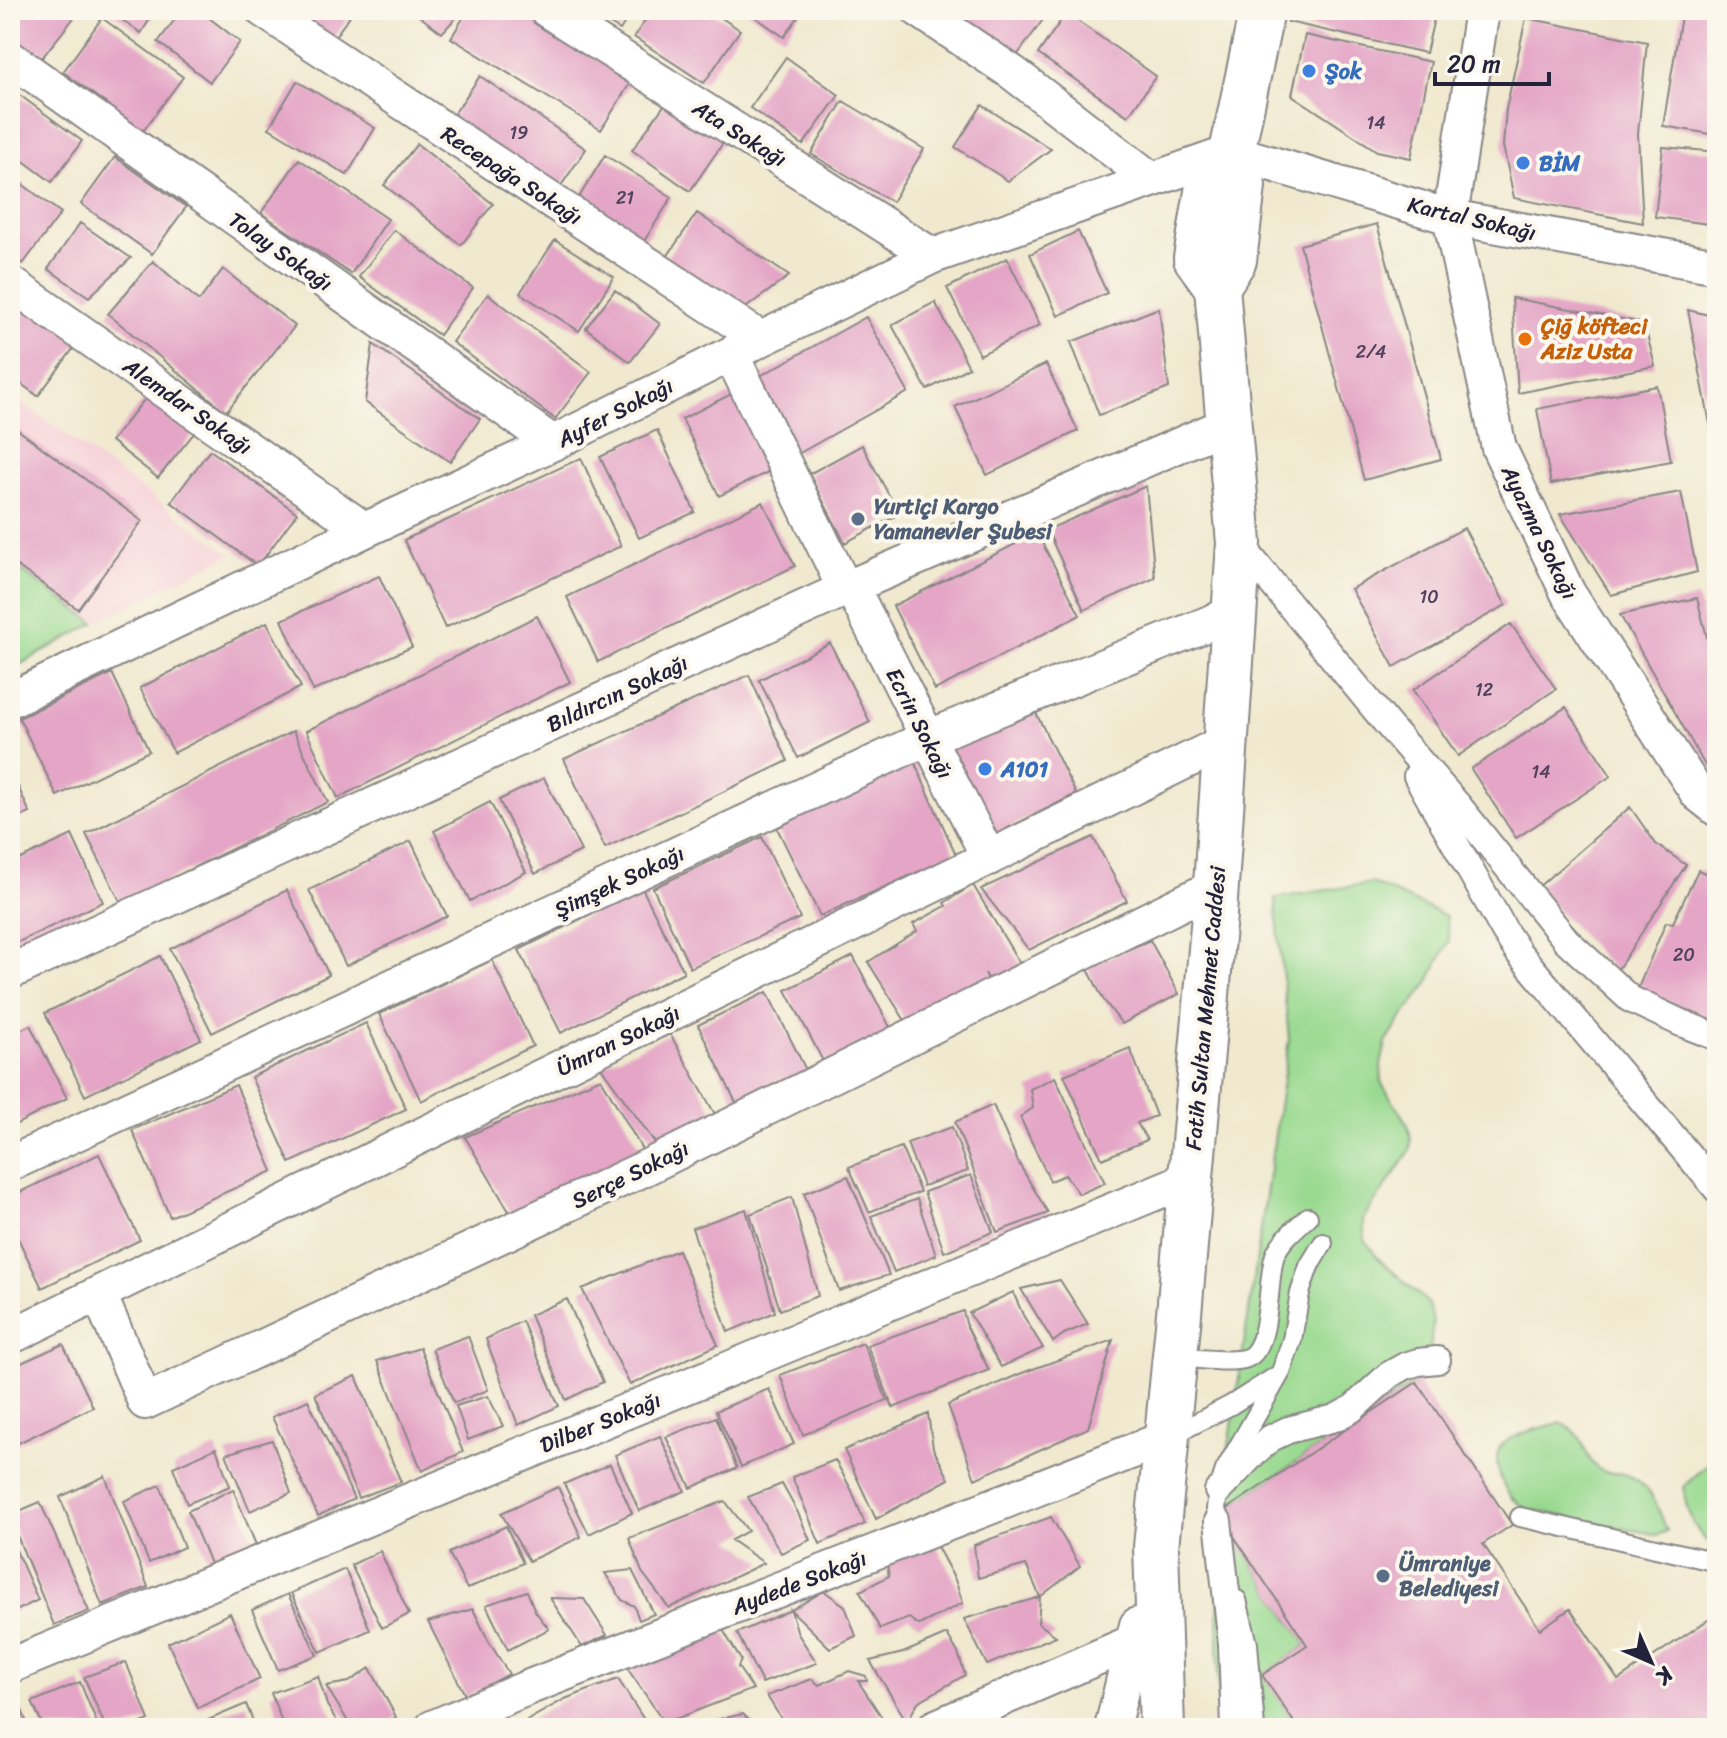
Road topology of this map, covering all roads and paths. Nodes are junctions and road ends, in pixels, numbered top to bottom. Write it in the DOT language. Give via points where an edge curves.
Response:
graph roads {
  1 [pos="263,10"];
  2 [pos="547,10"];
  3 [pos="919,10"];
  4 [pos="1262,10"];
  5 [pos="1482,10"];
  6 [pos="10,58"];
  7 [pos="1232,152"];
  8 [pos="1152,180"];
  9 [pos="1450,217"];
  10 [pos="933,256"];
  11 [pos="1717,266"];
  12 [pos="10,283"];
  13 [pos="746,347"];
  14 [pos="1228,424"];
  15 [pos="553,443"];
  16 [pos="365,530"];
  17 [pos="1239,543"];
  18 [pos="848,588"];
  19 [pos="1234,613"];
  20 [pos="10,700"];
  21 [pos="1388,725"];
  22 [pos="927,738"];
  23 [pos="1225,742"];
  24 [pos="1717,809"];
  25 [pos="989,858"];
  26 [pos="1216,886"];
  27 [pos="10,972"];
  28 [pos="1717,1037"];
  29 [pos="10,1164"];
  30 [pos="1191,1178"];
  31 [pos="1717,1189"];
  32 [pos="1308,1217"];
  33 [pos="1323,1243"];
  34 [pos="99,1294"];
  35 [pos="10,1337"];
  36 [pos="1175,1357"];
  37 [pos="1437,1360"];
  38 [pos="1281,1372"];
  39 [pos="1166,1438"];
  40 [pos="1218,1491"];
  41 [pos="1520,1517"];
  42 [pos="1218,1521"];
  43 [pos="1156,1547"];
  44 [pos="1717,1562"];
  45 [pos="1133,1642"];
  46 [pos="10,1666"];
  47 [pos="432,1728"];
  48 [pos="934,1728"];
  49 [pos="1112,1728"];
  50 [pos="1162,1728"];
  51 [pos="1235,1728"];
  52 [pos="1255,1728"];
  1 -- 13 [label="street, Recepağa Sokağı"];
  2 -- 10 [label="street, Ata Sokağı"];
  3 -- 8 [label="street" via="1013,73"];
  4 -- 7 [label="main road, Fatih Sultan Mehmet Caddesi"];
  5 -- 9 [label="street"];
  6 -- 15 [label="street, Tolay Sokağı"];
  7 -- 8 [label="street, Ayfer Sokağı"];
  7 -- 9 [label="street, Kartal Sokağı"];
  7 -- 14 [label="main road, Fatih Sultan Mehmet Caddesi" via="1243,186 1234,260 1217,287"];
  8 -- 10 [label="street, Ayfer Sokağı"];
  9 -- 11 [label="street, Kartal Sokağı"];
  9 -- 24 [label="street, Ayazma Sokağı" via="1499,448 1568,593 1698,794"];
  10 -- 13 [label="street, Ayfer Sokağı"];
  12 -- 16 [label="street, Alemdar Sokağı"];
  13 -- 15 [label="street, Ayfer Sokağı"];
  13 -- 18 [label="street, Ecrin Sokağı"];
  14 -- 17 [label="main road, Fatih Sultan Mehmet Caddesi"];
  14 -- 18 [label="street, Bıldırcın Sokağı"];
  15 -- 16 [label="street, Ayfer Sokağı"];
  16 -- 20 [label="street, Ayfer Sokağı"];
  17 -- 19 [label="main road, Fatih Sultan Mehmet Caddesi"];
  17 -- 21 [label="street"];
  18 -- 22 [label="street, Ecrin Sokağı"];
  18 -- 27 [label="street, Bıldırcın Sokağı"];
  19 -- 22 [label="street, Şimşek Sokağı"];
  19 -- 23 [label="main road, Fatih Sultan Mehmet Caddesi"];
  21 -- 28 [label="street" via="1566,940 1630,999"];
  21 -- 31 [label="street" via="1519,953"];
  22 -- 25 [label="street, Ecrin Sokağı"];
  22 -- 29 [label="street, Şimşek Sokağı"];
  23 -- 25 [label="street, Ümran Sokağı"];
  23 -- 26 [label="main road, Fatih Sultan Mehmet Caddesi"];
  25 -- 34 [label="street, Ümran Sokağı"];
  26 -- 30 [label="main road, Fatih Sultan Mehmet Caddesi"];
  26 -- 34 [label="street, Serçe Sokağı" via="641,1170 145,1402"];
  30 -- 36 [label="main road, Fatih Sultan Mehmet Caddesi"];
  30 -- 46 [label="street, Dilber Sokağı"];
  32 -- 36 [label="lane" via="1276,1252 1264,1329 1253,1355 1230,1360"];
  33 -- 38 [label="lane" via="1300,1293"];
  34 -- 35 [label="street, Ümran Sokağı"];
  36 -- 39 [label="main road, Fatih Sultan Mehmet Caddesi"];
  37 -- 40 [label="street" via="1389,1375 1335,1418 1271,1438"];
  38 -- 39 [label="lane"];
  38 -- 40 [label="lane"];
  39 -- 43 [label="main road, Fatih Sultan Mehmet Caddesi"];
  39 -- 47 [label="street, Aydede Sokağı"];
  40 -- 42 [label="lane"];
  41 -- 44 [label="lane"];
  42 -- 51 [label="street"];
  42 -- 52 [label="lane" via="1248,1644"];
  43 -- 45 [label="street"];
  43 -- 50 [label="main road, Fatih Sultan Mehmet Caddesi"];
  45 -- 48 [label="street"];
  45 -- 49 [label="street"];
}
